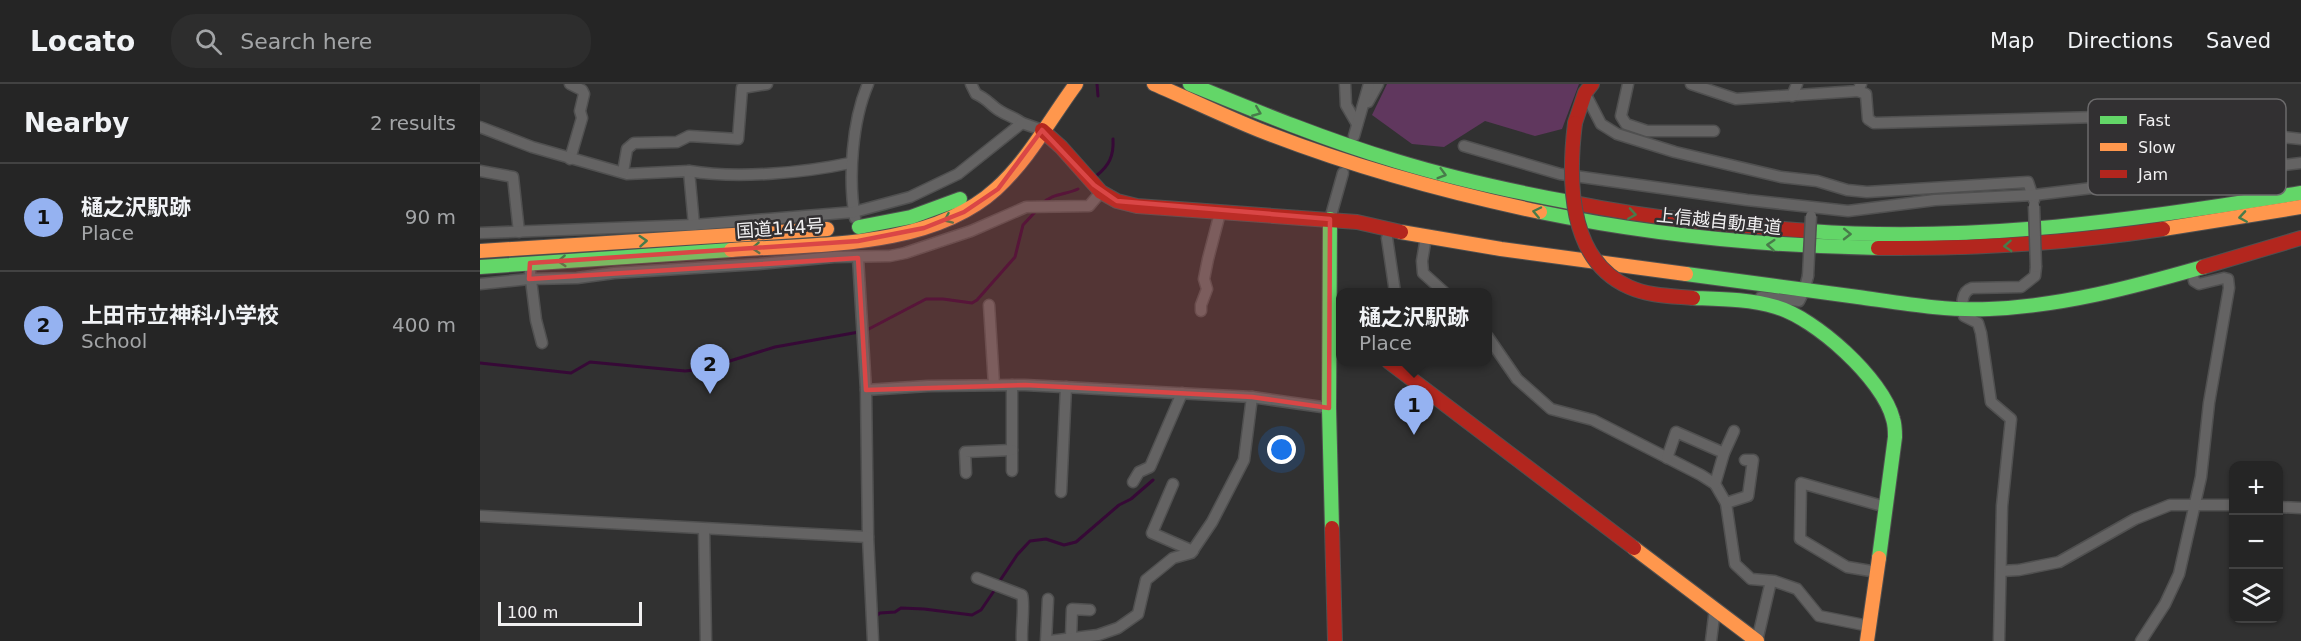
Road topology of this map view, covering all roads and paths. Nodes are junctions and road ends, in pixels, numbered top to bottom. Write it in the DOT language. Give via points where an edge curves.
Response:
graph roads {
  1 [pos="570,84"];
  2 [pos="767,84"];
  3 [pos="868,84"];
  4 [pos="971,84"];
  5 [pos="1076,84"];
  6 [pos="1154,84"];
  7 [pos="1346,84"];
  8 [pos="1368,84"];
  9 [pos="1377,84"];
  10 [pos="1628,84"];
  11 [pos="1691,84"];
  12 [pos="1797,84"];
  13 [pos="1197,87"];
  14 [pos="1859,88"];
  15 [pos="1588,89"];
  16 [pos="1792,96"];
  17 [pos="2088,117"];
  18 [pos="1022,123"];
  19 [pos="1357,124"];
  20 [pos="480,127"];
  21 [pos="1042,130"];
  22 [pos="1714,131"];
  23 [pos="1354,136"];
  24 [pos="2286,137"];
  25 [pos="2301,139"];
  26 [pos="1464,146"];
  27 [pos="570,159"];
  28 [pos="850,163"];
  29 [pos="2301,163"];
  30 [pos="2286,165"];
  31 [pos="480,171"];
  32 [pos="689,171"];
  33 [pos="623,172"];
  34 [pos="1343,173"];
  35 [pos="1101,192"];
  36 [pos="2301,192"];
  37 [pos="2088,193"];
  38 [pos="2286,194"];
  39 [pos="2283,195"];
  40 [pos="2034,200"];
  41 [pos="2301,207"];
  42 [pos="1812,211"];
  43 [pos="854,212"];
  44 [pos="1220,213"];
  45 [pos="1330,219"];
  46 [pos="694,225"];
  47 [pos="847,228"];
  48 [pos="519,232"];
  49 [pos="480,233"];
  50 [pos="1426,237"];
  51 [pos="1387,238"];
  52 [pos="2301,238"];
  53 [pos="480,251"];
  54 [pos="858,258"];
  55 [pos="530,263"];
  56 [pos="480,267"];
  57 [pos="2192,269"];
  58 [pos="529,279"];
  59 [pos="480,284"];
  60 [pos="1394,288"];
  61 [pos="1440,288"];
  62 [pos="1804,291"];
  63 [pos="1737,300"];
  64 [pos="989,305"];
  65 [pos="1963,310"];
  66 [pos="1201,312"];
  67 [pos="1335,330"];
  68 [pos="542,343"];
  69 [pos="1492,343"];
  70 [pos="1406,368"];
  71 [pos="993,385"];
  72 [pos="1012,385"];
  73 [pos="1066,387"];
  74 [pos="866,390"];
  75 [pos="1182,393"];
  76 [pos="1252,397"];
  77 [pos="1329,408"];
  78 [pos="1734,431"];
  79 [pos="1012,450"];
  80 [pos="1724,453"];
  81 [pos="1667,458"];
  82 [pos="1745,460"];
  83 [pos="1012,471"];
  84 [pos="966,472"];
  85 [pos="1133,482"];
  86 [pos="1173,484"];
  87 [pos="1715,484"];
  88 [pos="1061,492"];
  89 [pos="1726,503"];
  90 [pos="2195,505"];
  91 [pos="2229,505"];
  92 [pos="1886,507"];
  93 [pos="2283,507"];
  94 [pos="2301,508"];
  95 [pos="480,516"];
  96 [pos="704,529"];
  97 [pos="868,537"];
  98 [pos="1193,551"];
  99 [pos="2001,571"];
  100 [pos="1877,572"];
  101 [pos="977,578"];
  102 [pos="1771,581"];
  103 [pos="1048,599"];
  104 [pos="1715,608"];
  105 [pos="1090,610"];
  106 [pos="1869,626"];
  107 [pos="1071,638"];
  108 [pos="706,641"];
  109 [pos="873,641"];
  110 [pos="1022,641"];
  111 [pos="1048,641"];
  112 [pos="1335,641"];
  113 [pos="1712,641"];
  114 [pos="1757,641"];
  115 [pos="1867,641"];
  116 [pos="1999,641"];
  117 [pos="2141,641"];
  1 -- 27 [label="street" via="584,94 582,118"];
  2 -- 33 [label="street" via="742,88 738,139 689,136 677,142 634,143 627,148"];
  3 -- 28 [label="street" via="861,99"];
  4 -- 18 [label="street" via="976,94"];
  5 -- 21 [label="main road, 国道144号"];
  41 -- 6 [label="main road, 上信越自動車道, one-way" via="2052,243 1930,249 1807,248 1691,238 1570,219 1456,193 1323,153"];
  7 -- 19 [label="street" via="1346,105"];
  8 -- 19 [label="street"];
  9 -- 19 [label="street"];
  10 -- 22 [label="street" via="1622,116 1626,124 1647,131"];
  11 -- 16 [label="street" via="1736,99"];
  12 -- 16 [label="street"];
  13 -- 39 [label="main road, 上信越自動車道, one-way" via="1324,138 1447,176 1567,204 1750,229 1931,235 2021,231 2169,214"];
  14 -- 16 [label="street"];
  14 -- 17 [label="street" via="1866,94 1868,119 1875,123"];
  15 -- 40 [label="street" via="1601,124 1617,134 1675,152 1866,192 2028,182"];
  15 -- 63 [label="main road, bridge" via="1575,123 1572,163 1579,226 1599,267 1612,279 1655,294"];
  18 -- 21 [label="street"];
  18 -- 43 [label="street" via="958,174 910,197"];
  19 -- 23 [label="street"];
  20 -- 27 [label="street"];
  21 -- 35 [label="main road"];
  21 -- 47 [label="main road, 国道144号" via="1008,167 975,191 919,215"];
  21 -- 55 [label="main road, 国道144号, one-way" via="1010,175 982,201 944,221 904,234 858,241"];
  24 -- 25 [label="street"];
  26 -- 42 [label="street" via="1560,174"];
  27 -- 33 [label="street"];
  28 -- 32 [label="street" via="810,171 712,175"];
  28 -- 43 [label="street"];
  29 -- 30 [label="street"];
  31 -- 48 [label="street" via="513,177"];
  32 -- 33 [label="street"];
  32 -- 46 [label="street"];
  34 -- 45 [label="street"];
  35 -- 44 [label="main road" via="1137,206"];
  35 -- 54 [label="street" via="1089,206 1026,207 905,253"];
  38 -- 36 [label="main road, 上信越自動車道, one-way"];
  37 -- 40 [label="street"];
  40 -- 42 [label="street" via="1935,200 1848,211"];
  40 -- 65 [label="street, bridge" via="2035,276 2021,287 1968,290 1963,295"];
  42 -- 62 [label="street, bridge"];
  43 -- 46 [label="street"];
  43 -- 47 [label="street"];
  44 -- 45 [label="main road"];
  44 -- 66 [label="street" via="1204,279 1207,290"];
  45 -- 50 [label="main road"];
  45 -- 67 [label="main road"];
  46 -- 48 [label="street"];
  53 -- 47 [label="main road, 国道144号, one-way"];
  48 -- 49 [label="street"];
  50 -- 61 [label="street" via="1423,273"];
  50 -- 62 [label="main road"];
  51 -- 60 [label="street"];
  52 -- 57 [label="main road"];
  54 -- 58 [label="street" via="834,256"];
  54 -- 74 [label="street"];
  55 -- 56 [label="main road, 国道144号"];
  55 -- 58 [label="street"];
  57 -- 65 [label="main road" via="2099,296 2051,304"];
  57 -- 90 [label="street" via="2194,281 2199,284 2224,278 2228,279 2229,288"];
  58 -- 59 [label="street"];
  58 -- 68 [label="street"];
  62 -- 63 [label="street" via="1798,302 1753,296"];
  62 -- 65 [label="main road"];
  63 -- 92 [label="main road" via="1789,311 1806,320 1833,339 1879,391 1893,416 1895,430"];
  64 -- 71 [label="street"];
  65 -- 99 [label="street" via="1964,316 1978,323 1991,402 2011,419 2002,506"];
  67 -- 77 [label="main road"];
  69 -- 81 [label="street" via="1516,379 1551,409 1593,420"];
  70 -- 104 [label="main road"];
  71 -- 72 [label="street"];
  71 -- 74 [label="street"];
  72 -- 73 [label="street"];
  72 -- 79 [label="street"];
  73 -- 75 [label="street"];
  73 -- 88 [label="street"];
  74 -- 97 [label="street"];
  75 -- 76 [label="street"];
  75 -- 85 [label="street" via="1150,467 1139,472"];
  76 -- 77 [label="street"];
  76 -- 98 [label="street" via="1244,460"];
  77 -- 112 [label="main road"];
  78 -- 80 [label="street"];
  79 -- 83 [label="street"];
  79 -- 84 [label="street" via="965,452"];
  80 -- 81 [label="street" via="1676,432"];
  80 -- 87 [label="street"];
  81 -- 87 [label="street"];
  82 -- 89 [label="street" via="1753,460 1748,496"];
  86 -- 98 [label="street" via="1152,533"];
  87 -- 89 [label="street"];
  89 -- 102 [label="street" via="1735,564 1751,579"];
  90 -- 91 [label="street"];
  90 -- 99 [label="street" via="2170,505 2136,519 2059,562"];
  90 -- 117 [label="street" via="2179,574"];
  92 -- 100 [label="main road"];
  92 -- 100 [label="street" via="1801,483 1800,539 1847,567"];
  93 -- 94 [label="street"];
  95 -- 96 [label="street"];
  96 -- 97 [label="street"];
  96 -- 108 [label="street"];
  97 -- 109 [label="street"];
  98 -- 107 [label="street" via="1173,558 1146,580 1138,614 1098,636"];
  99 -- 116 [label="street"];
  100 -- 106 [label="main road"];
  101 -- 110 [label="street" via="1022,595"];
  102 -- 106 [label="street" via="1797,590 1819,616"];
  102 -- 114 [label="street"];
  103 -- 111 [label="street"];
  104 -- 113 [label="street"];
  104 -- 114 [label="main road"];
  105 -- 107 [label="street" via="1072,609"];
  106 -- 115 [label="main road"];
  107 -- 111 [label="street"];
}
